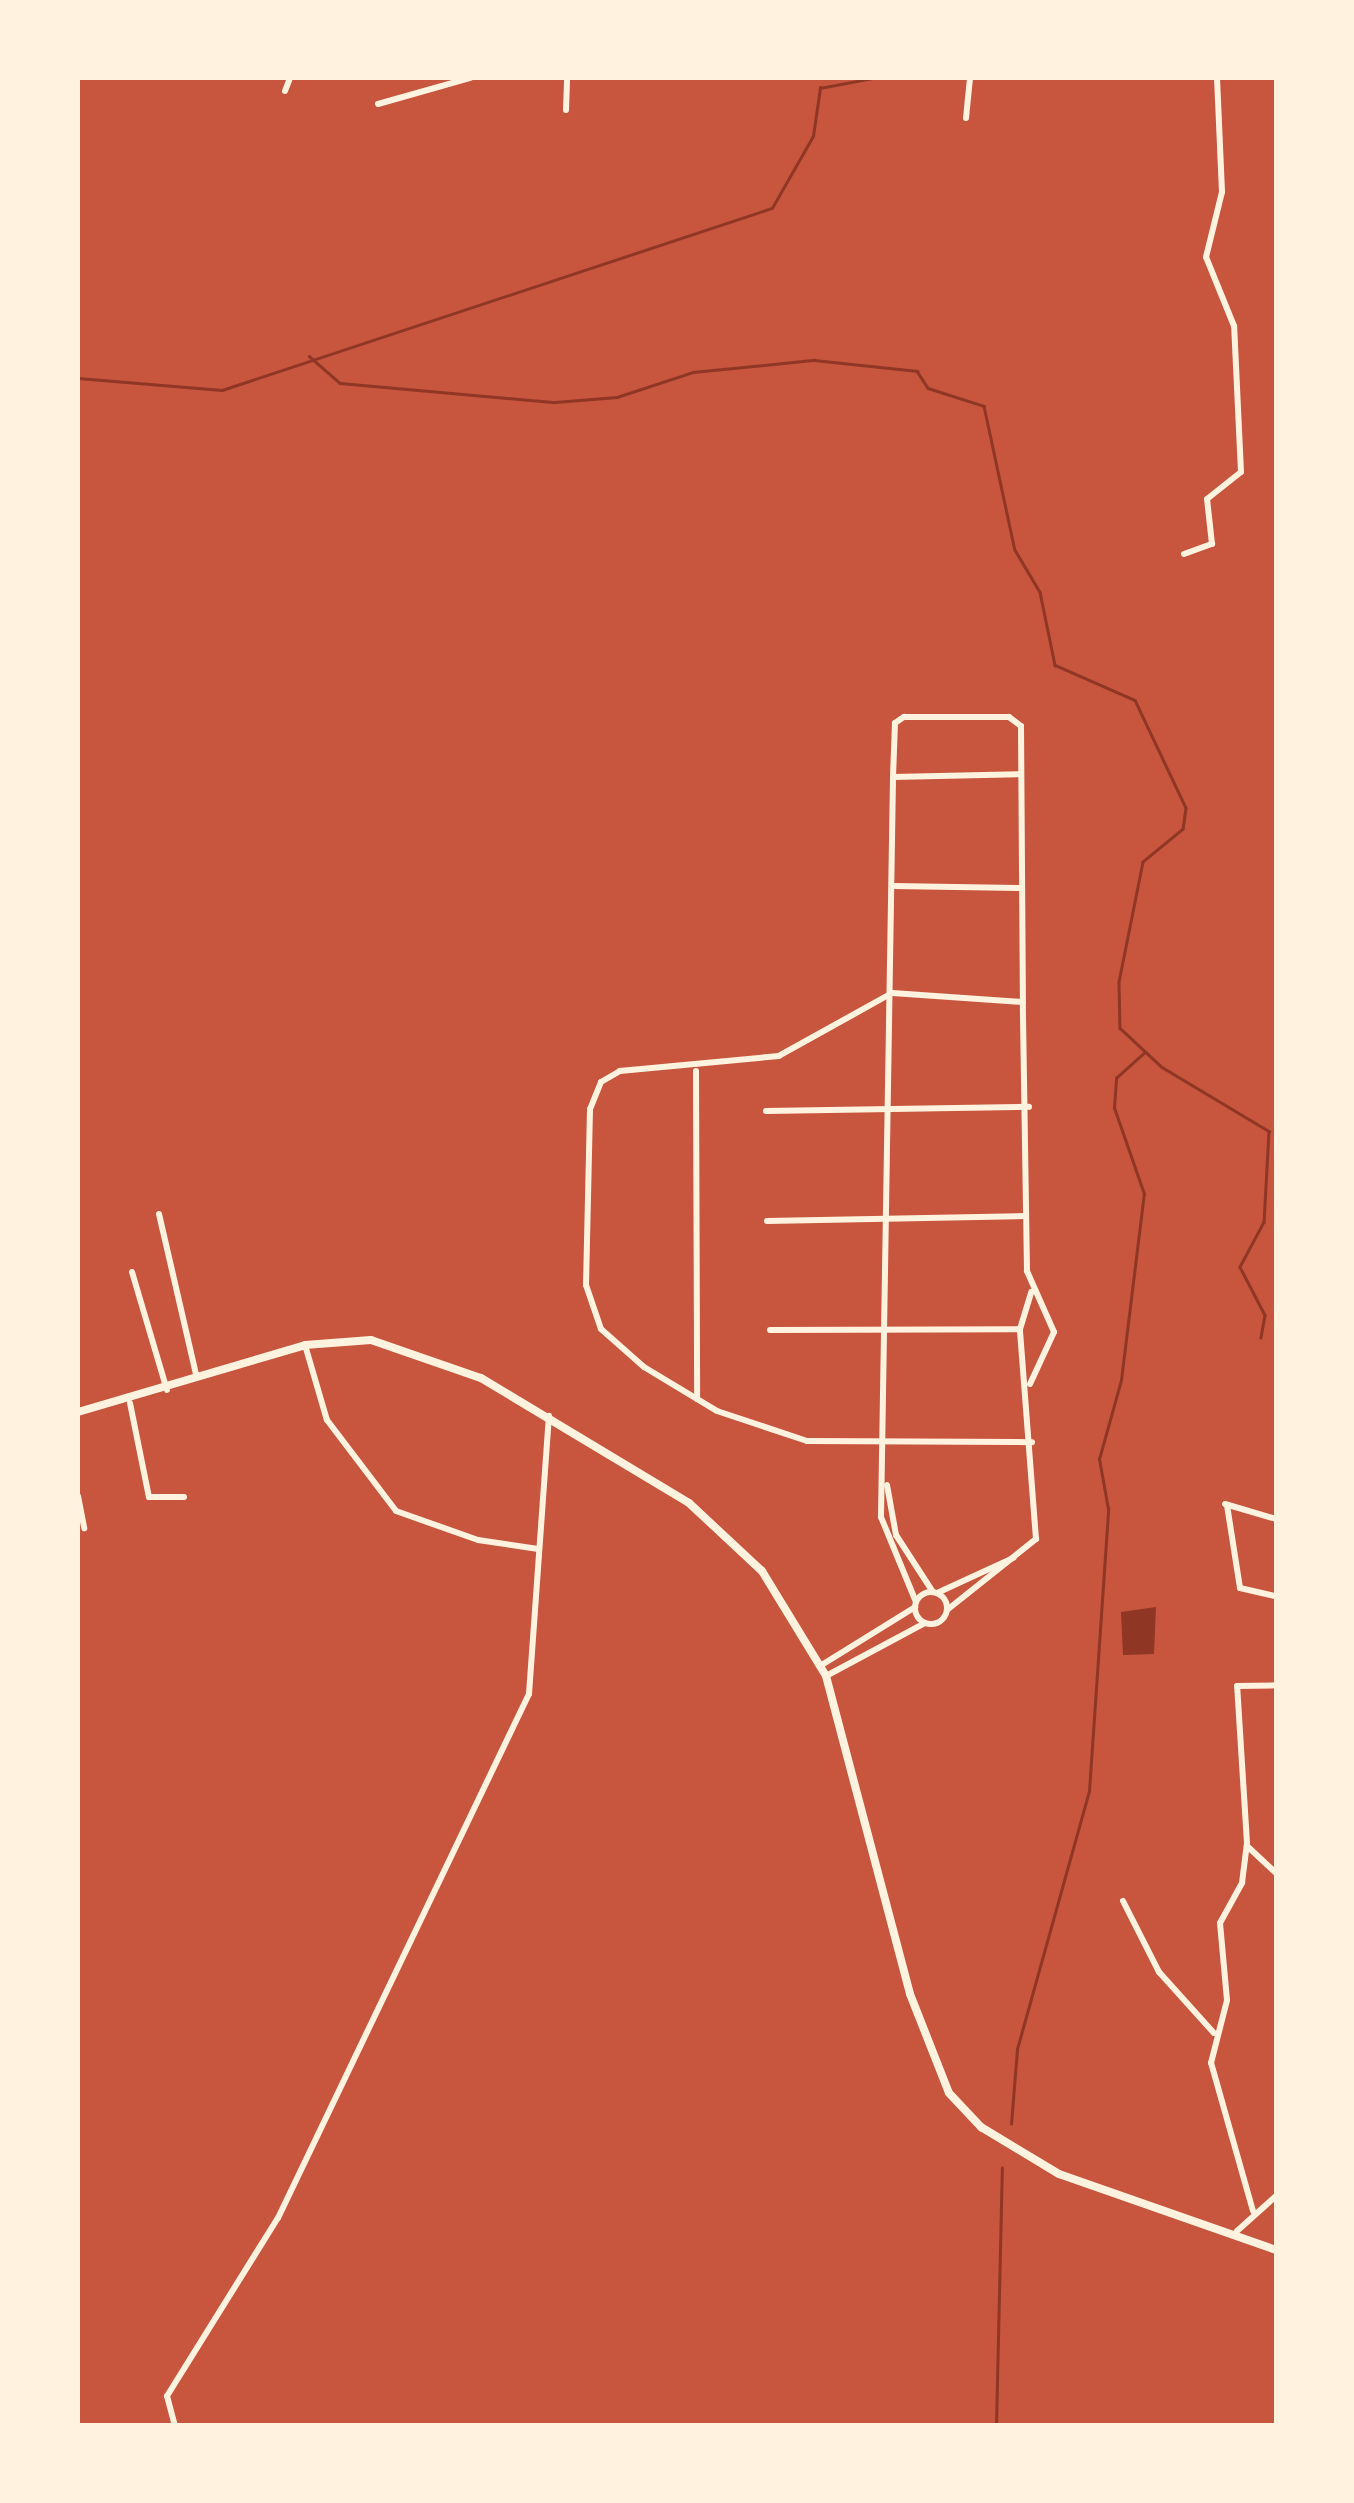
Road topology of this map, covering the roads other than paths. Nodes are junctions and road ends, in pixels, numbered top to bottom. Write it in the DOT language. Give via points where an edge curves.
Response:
graph roads {
  1 [pos="290,78"];
  2 [pos="470,78"];
  3 [pos="567,78"];
  4 [pos="970,78"];
  5 [pos="1218,78"];
  6 [pos="285,91"];
  7 [pos="378,104"];
  8 [pos="566,110"];
  9 [pos="966,118"];
  10 [pos="1184,554"];
  11 [pos="1022,774"];
  12 [pos="893,777"];
  13 [pos="893,886"];
  14 [pos="1020,888"];
  15 [pos="892,993"];
  16 [pos="1023,1002"];
  17 [pos="696,1071"];
  18 [pos="1029,1106"];
  19 [pos="766,1111"];
  20 [pos="890,1111"];
  21 [pos="160,1214"];
  22 [pos="1026,1216"];
  23 [pos="888,1218"];
  24 [pos="766,1220"];
  25 [pos="132,1272"];
  26 [pos="1031,1292"];
  27 [pos="1020,1329"];
  28 [pos="770,1330"];
  29 [pos="888,1332"];
  30 [pos="305,1345"];
  31 [pos="197,1379"];
  32 [pos="1030,1384"];
  33 [pos="167,1390"];
  34 [pos="697,1399"];
  35 [pos="130,1404"];
  36 [pos="78,1412"];
  37 [pos="548,1414"];
  38 [pos="887,1440"];
  39 [pos="1032,1442"];
  40 [pos="886,1485"];
  41 [pos="78,1496"];
  42 [pos="184,1497"];
  43 [pos="1276,1518"];
  44 [pos="84,1528"];
  45 [pos="538,1549"];
  46 [pos="904,1551"];
  47 [pos="894,1557"];
  48 [pos="1015,1558"];
  49 [pos="936,1593"];
  50 [pos="1276,1596"];
  51 [pos="915,1604"];
  52 [pos="947,1610"];
  53 [pos="925,1623"];
  54 [pos="820,1666"];
  55 [pos="826,1676"];
  56 [pos="1276,1685"];
  57 [pos="1247,1846"];
  58 [pos="1276,1873"];
  59 [pos="1123,1901"];
  60 [pos="1214,2034"];
  61 [pos="1276,2196"];
  62 [pos="1253,2211"];
  63 [pos="1236,2231"];
  64 [pos="1276,2250"];
  65 [pos="175,2426"];
  1 -- 6 [label="street"];
  2 -- 7 [label="street"];
  3 -- 8 [label="street"];
  4 -- 9 [label="street"];
  5 -- 10 [label="street" via="1222,192 1206,257 1234,326 1241,472 1207,499 1212,544"];
  11 -- 12 [label="street"];
  11 -- 12 [label="street" via="1017,720 908,716 895,723"];
  11 -- 14 [label="street"];
  12 -- 13 [label="street"];
  13 -- 14 [label="street"];
  13 -- 15 [label="street"];
  14 -- 16 [label="street"];
  15 -- 16 [label="street"];
  15 -- 17 [label="street" via="779,1056"];
  15 -- 20 [label="street"];
  16 -- 18 [label="street"];
  17 -- 34 [label="street"];
  17 -- 34 [label="street" via="620,1072 601,1082 590,1108 584,1222 586,1285 600,1328"];
  18 -- 20 [label="street"];
  18 -- 22 [label="street"];
  19 -- 20 [label="street"];
  20 -- 23 [label="street"];
  21 -- 31 [label="street"];
  22 -- 23 [label="street"];
  22 -- 26 [label="street"];
  23 -- 24 [label="street"];
  23 -- 29 [label="street"];
  25 -- 33 [label="street"];
  26 -- 27 [label="street"];
  26 -- 32 [label="street" via="1054,1332"];
  27 -- 29 [label="street"];
  27 -- 32 [label="street"];
  28 -- 29 [label="street"];
  29 -- 38 [label="street"];
  30 -- 31 [label="street"];
  30 -- 37 [label="street" via="401,1346"];
  30 -- 45 [label="street" via="327,1420 396,1511 492,1544"];
  31 -- 33 [label="street"];
  32 -- 39 [label="street"];
  33 -- 35 [label="street"];
  34 -- 38 [label="street" via="807,1441"];
  35 -- 36 [label="street"];
  35 -- 42 [label="street" via="149,1497"];
  37 -- 45 [label="street"];
  37 -- 54 [label="street" via="717,1524 778,1594"];
  38 -- 39 [label="street"];
  38 -- 40 [label="street"];
  39 -- 48 [label="street" via="1036,1539"];
  40 -- 46 [label="street"];
  40 -- 47 [label="street" via="882,1528"];
  41 -- 44 [label="street"];
  43 -- 50 [label="street" via="1226,1505 1240,1588"];
  45 -- 65 [label="street" via="528,1694 278,2218 167,2396"];
  46 -- 47 [label="street"];
  46 -- 49 [label="street"];
  47 -- 51 [label="street"];
  48 -- 49 [label="street"];
  48 -- 52 [label="street"];
  49 -- 51 [label="street"];
  49 -- 52 [label="street"];
  51 -- 53 [label="street"];
  51 -- 54 [label="street"];
  52 -- 53 [label="street"];
  53 -- 55 [label="street"];
  54 -- 55 [label="street"];
  55 -- 63 [label="street" via="910,1994 950,2092 981,2127 1059,2174"];
  56 -- 57 [label="street" via="1237,1686"];
  57 -- 58 [label="street"];
  57 -- 60 [label="street" via="1242,1883 1220,1923 1226,2000"];
  59 -- 60 [label="street" via="1159,1972"];
  60 -- 62 [label="street" via="1212,2079 1236,2126"];
  61 -- 62 [label="street"];
  62 -- 63 [label="street"];
  63 -- 64 [label="street"];
}
